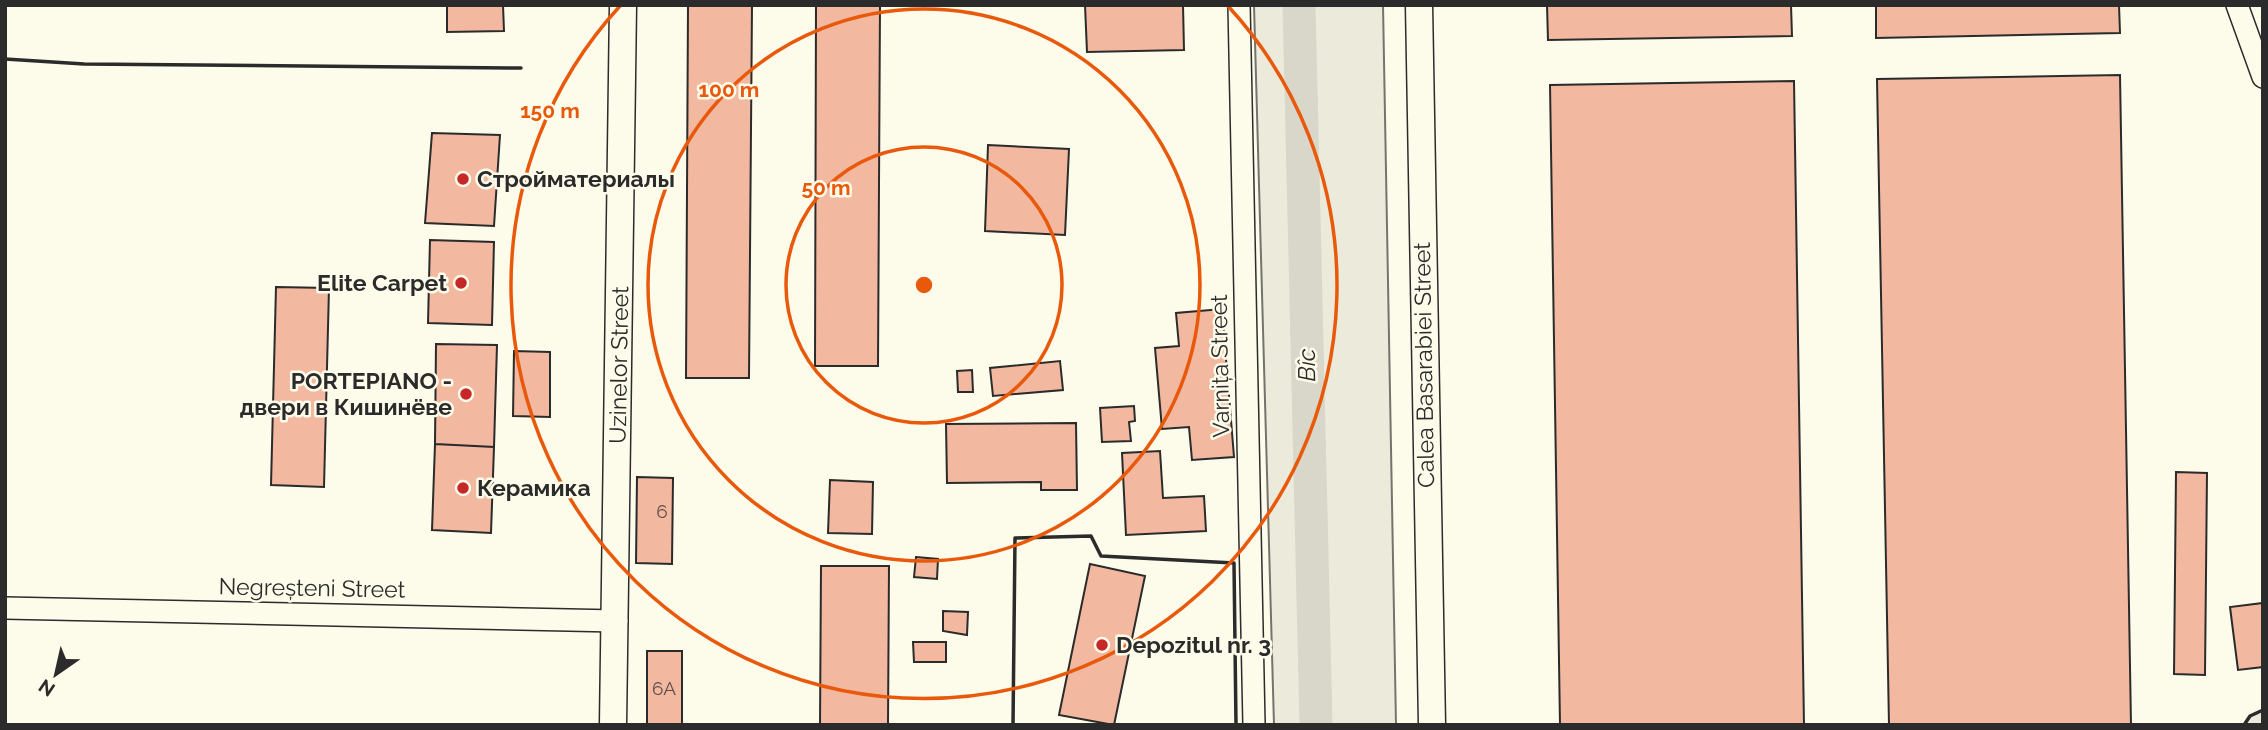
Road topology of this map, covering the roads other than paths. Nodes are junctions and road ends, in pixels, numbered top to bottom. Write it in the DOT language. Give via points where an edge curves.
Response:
graph roads {
  1 [pos="623,5"];
  2 [pos="1239,5"];
  3 [pos="1419,5"];
  4 [pos="2237,5"];
  5 [pos="2263,77"];
  6 [pos="5,608"];
  7 [pos="617,621"];
  8 [pos="613,725"];
  9 [pos="1254,725"];
  10 [pos="1432,725"];
  1 -- 7 [label="main road, Uzinelor Street"];
  2 -- 9 [label="street, Varnița Street"];
  3 -- 10 [label="main road, Calea Basarabiei Street"];
  4 -- 5 [label="street"];
  6 -- 7 [label="street, Negreșteni Street"];
  7 -- 8 [label="main road, Uzinelor Street"];
}
